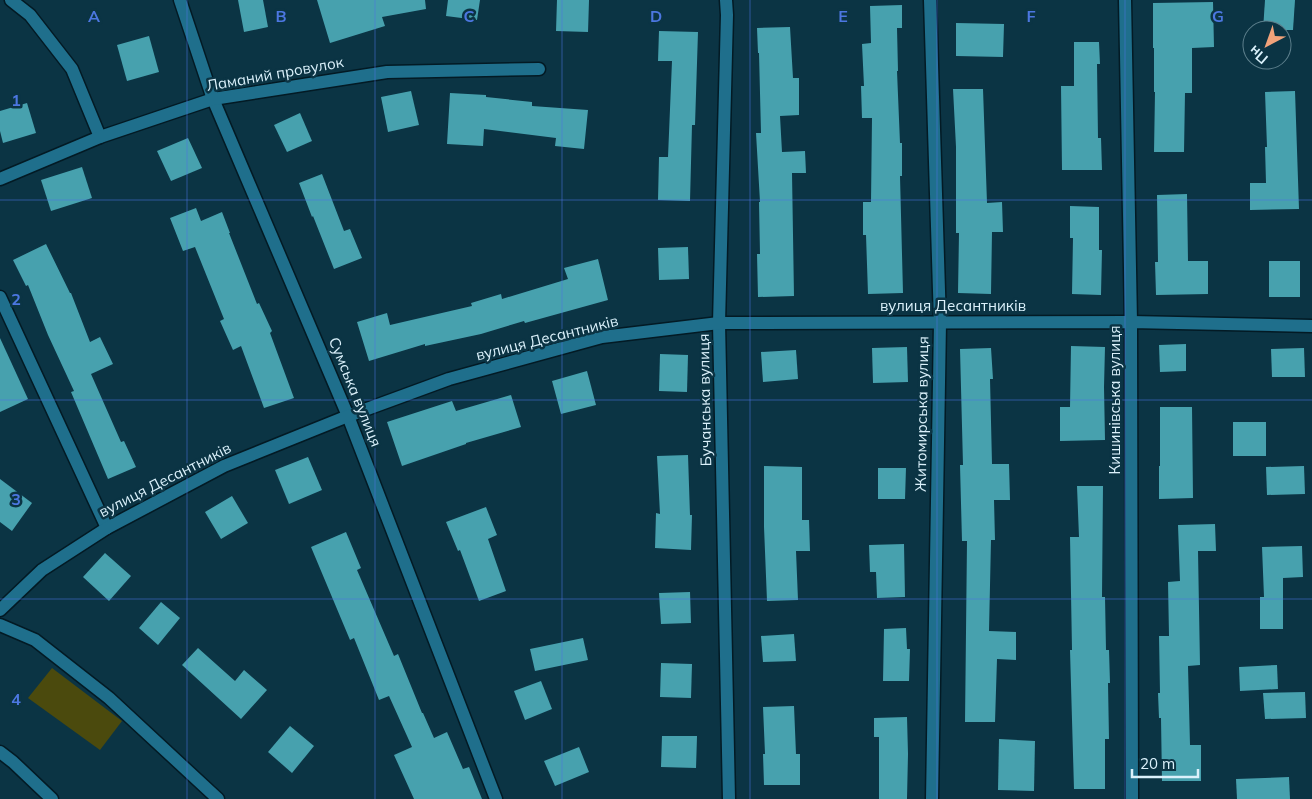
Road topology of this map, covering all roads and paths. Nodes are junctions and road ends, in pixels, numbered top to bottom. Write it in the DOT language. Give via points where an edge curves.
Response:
graph roads {
  1 [pos="11,0"];
  2 [pos="180,0"];
  3 [pos="726,0"];
  4 [pos="930,0"];
  5 [pos="1125,0"];
  6 [pos="539,69"];
  7 [pos="213,99"];
  8 [pos="100,137"];
  9 [pos="0,179"];
  10 [pos="0,297"];
  11 [pos="719,322"];
  12 [pos="1131,322"];
  13 [pos="940,323"];
  14 [pos="1312,326"];
  15 [pos="348,416"];
  16 [pos="107,528"];
  17 [pos="0,610"];
  18 [pos="0,625"];
  19 [pos="0,752"];
  20 [pos="6,761"];
  21 [pos="52,799"];
  22 [pos="218,799"];
  23 [pos="496,799"];
  24 [pos="729,799"];
  25 [pos="932,799"];
  26 [pos="1132,799"];
  1 -- 8 [label="street" via="30,15 72,69"];
  2 -- 7 [label="street, Сумська вулиця"];
  3 -- 11 [label="street, Бучанська вулиця"];
  4 -- 13 [label="street, Житомирська вулиця"];
  5 -- 12 [label="street, Кишинівська вулиця"];
  6 -- 7 [label="street, Ламаний провулок" via="386,72"];
  7 -- 8 [label="street, Ламаний провулок"];
  7 -- 15 [label="street, Сумська вулиця"];
  8 -- 9 [label="street, Ламаний провулок"];
  10 -- 16 [label="street"];
  11 -- 13 [label="street, вулиця Десантників"];
  11 -- 15 [label="street, вулиця Десантників" via="602,337 449,379"];
  11 -- 24 [label="street, Бучанська вулиця"];
  12 -- 13 [label="street, вулиця Десантників"];
  12 -- 14 [label="street, вулиця Десантників"];
  12 -- 26 [label="street, Кишинівська вулиця"];
  13 -- 25 [label="street, Житомирська вулиця"];
  15 -- 16 [label="street, вулиця Десантників" via="224,466"];
  15 -- 23 [label="street, Сумська вулиця"];
  16 -- 17 [label="street, вулиця Десантників" via="42,570"];
  18 -- 22 [label="street" via="35,640 109,698"];
  19 -- 20 [label="street"];
  20 -- 21 [label="street"];
}
